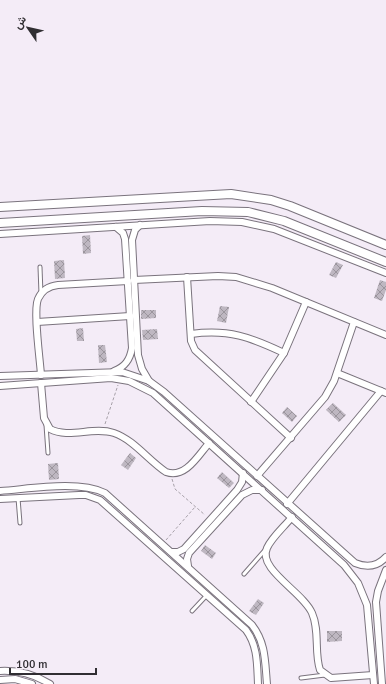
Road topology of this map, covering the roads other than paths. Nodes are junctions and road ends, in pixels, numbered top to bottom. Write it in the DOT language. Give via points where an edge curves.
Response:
graph roads {
  1 [pos="0,207"];
  2 [pos="0,223"];
  3 [pos="140,225"];
  4 [pos="116,227"];
  5 [pos="0,234"];
  6 [pos="386,245"];
  7 [pos="386,262"];
  8 [pos="40,267"];
  9 [pos="386,273"];
  10 [pos="187,278"];
  11 [pos="131,280"];
  12 [pos="41,294"];
  13 [pos="306,302"];
  14 [pos="130,316"];
  15 [pos="37,322"];
  16 [pos="354,322"];
  17 [pos="191,334"];
  18 [pos="386,335"];
  19 [pos="284,353"];
  20 [pos="113,371"];
  21 [pos="337,372"];
  22 [pos="41,375"];
  23 [pos="0,376"];
  24 [pos="149,381"];
  25 [pos="41,383"];
  26 [pos="0,386"];
  27 [pos="384,392"];
  28 [pos="251,402"];
  29 [pos="46,424"];
  30 [pos="291,438"];
  31 [pos="209,443"];
  32 [pos="48,453"];
  33 [pos="243,473"];
  34 [pos="257,476"];
  35 [pos="1,490"];
  36 [pos="262,490"];
  37 [pos="18,498"];
  38 [pos="0,499"];
  39 [pos="287,504"];
  40 [pos="292,517"];
  41 [pos="20,523"];
  42 [pos="266,549"];
  43 [pos="172,552"];
  44 [pos="386,557"];
  45 [pos="188,566"];
  46 [pos="386,570"];
  47 [pos="244,574"];
  48 [pos="207,595"];
  49 [pos="192,611"];
  50 [pos="0,671"];
  51 [pos="384,674"];
  52 [pos="325,675"];
  53 [pos="373,675"];
  54 [pos="301,678"];
  55 [pos="0,680"];
  56 [pos="32,684"];
  57 [pos="50,684"];
  58 [pos="258,684"];
  59 [pos="267,684"];
  60 [pos="374,684"];
  61 [pos="382,684"];
  1 -- 6 [label="street" via="231,194 290,206"];
  2 -- 7 [label="street" via="202,211 248,212 284,222"];
  3 -- 4 [label="street"];
  3 -- 9 [label="street" via="210,221 258,225"];
  3 -- 11 [label="street" via="135,230 132,240"];
  4 -- 5 [label="street"];
  4 -- 11 [label="street" via="125,239"];
  8 -- 12 [label="lane"];
  10 -- 11 [label="street"];
  10 -- 13 [label="street" via="236,278 266,286"];
  10 -- 17 [label="street"];
  11 -- 12 [label="street" via="58,285 46,289"];
  11 -- 14 [label="street"];
  11 -- 24 [label="street" via="138,355"];
  12 -- 15 [label="street" via="36,306"];
  13 -- 16 [label="street"];
  13 -- 19 [label="street"];
  14 -- 15 [label="street"];
  14 -- 20 [label="street" via="131,355 124,365"];
  15 -- 22 [label="street"];
  16 -- 18 [label="street"];
  16 -- 21 [label="street"];
  17 -- 19 [label="street" via="210,331 235,333"];
  17 -- 28 [label="street" via="193,346 198,354"];
  19 -- 28 [label="street"];
  20 -- 22 [label="street"];
  20 -- 24 [label="street" via="132,374"];
  21 -- 27 [label="street"];
  21 -- 30 [label="street" via="323,401"];
  22 -- 23 [label="street"];
  24 -- 34 [label="street"];
  25 -- 26 [label="street"];
  25 -- 29 [label="street"];
  25 -- 31 [label="street" via="111,378 137,384 153,392"];
  27 -- 39 [label="street"];
  28 -- 30 [label="street"];
  29 -- 31 [label="street" via="55,432 103,431 122,436 161,469 171,474 182,472"];
  29 -- 32 [label="lane"];
  30 -- 34 [label="street"];
  31 -- 33 [label="street"];
  33 -- 36 [label="street"];
  33 -- 43 [label="street" via="240,487 182,551"];
  34 -- 39 [label="street"];
  35 -- 43 [label="street" via="78,486 96,489 112,498"];
  36 -- 40 [label="street"];
  36 -- 45 [label="street" via="252,490 242,495 189,553 186,559"];
  37 -- 38 [label="street"];
  37 -- 41 [label="lane"];
  37 -- 48 [label="street" via="86,495 100,500"];
  39 -- 44 [label="street" via="354,564 370,566"];
  40 -- 42 [label="street"];
  40 -- 53 [label="street" via="344,565 358,583 369,617"];
  42 -- 47 [label="lane"];
  42 -- 52 [label="street" via="268,566 302,598 312,614 315,622 318,664"];
  43 -- 45 [label="street"];
  45 -- 59 [label="street" via="258,632 264,650"];
  46 -- 51 [label="street" via="376,602"];
  48 -- 49 [label="lane"];
  48 -- 58 [label="street" via="250,636 256,651"];
  50 -- 57 [label="street" via="15,670 27,673"];
  51 -- 61 [label="street"];
  52 -- 53 [label="street" via="337,678"];
  52 -- 54 [label="lane"];
  53 -- 60 [label="street"];
  55 -- 56 [label="street" via="14,679"];
}
